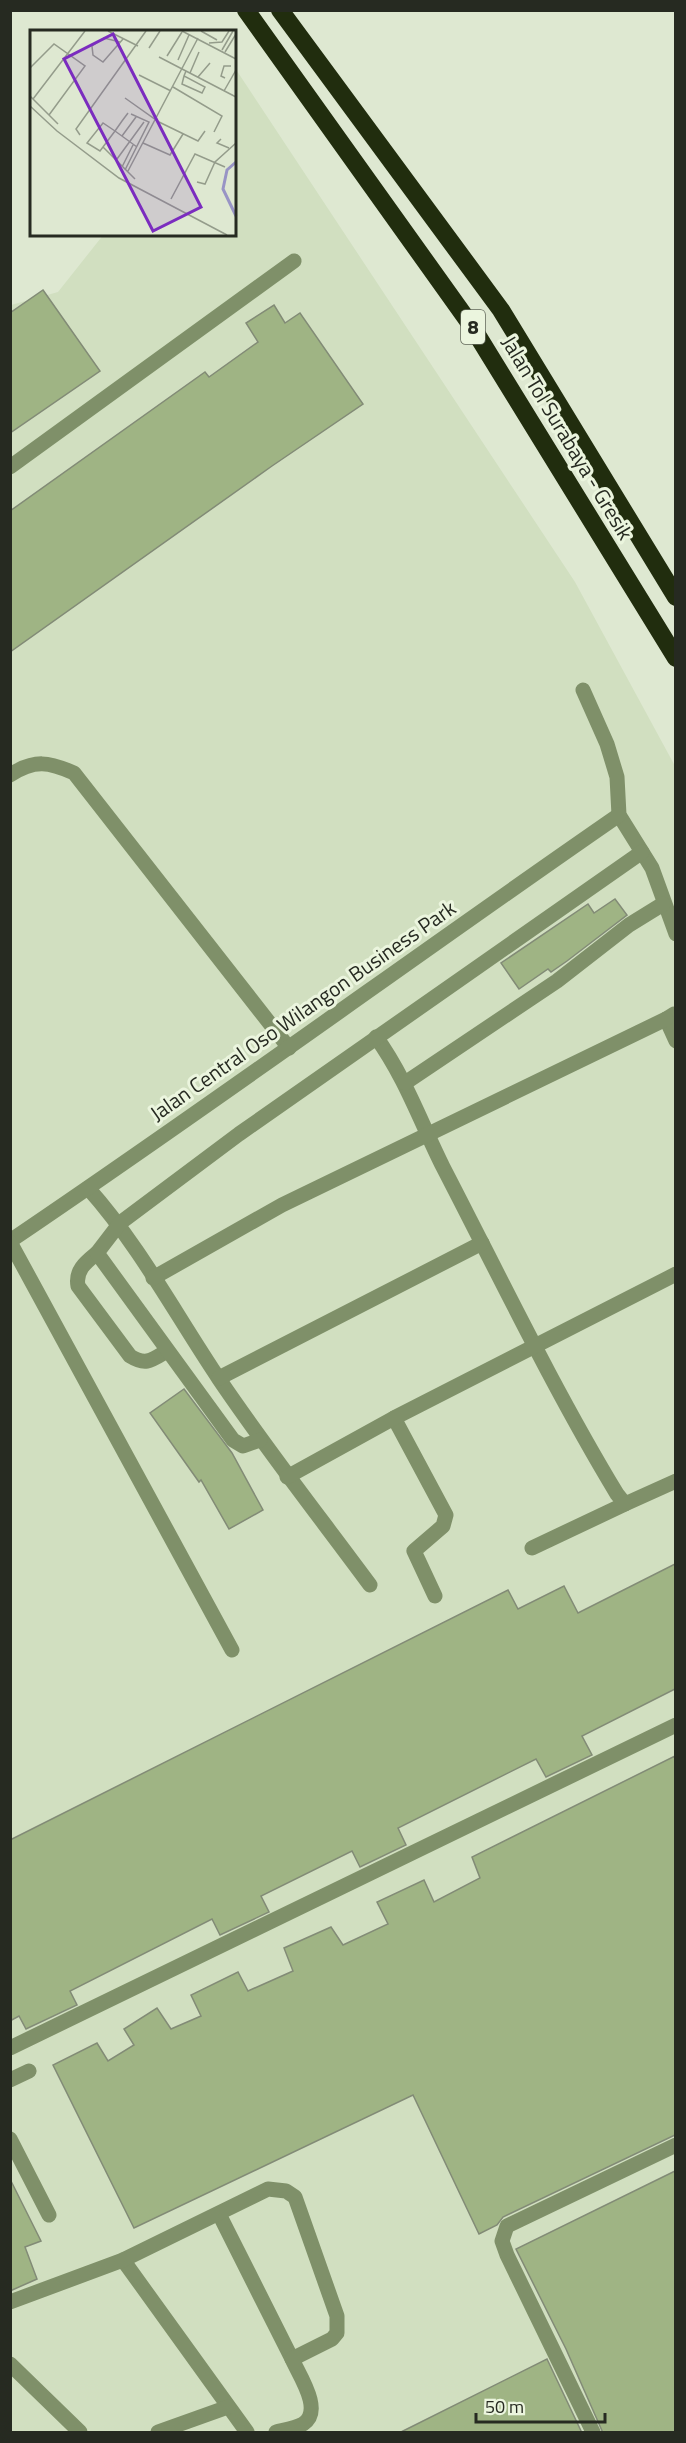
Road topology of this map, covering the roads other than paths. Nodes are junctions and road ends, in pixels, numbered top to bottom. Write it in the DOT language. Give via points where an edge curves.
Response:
graph roads {
  1 [pos="246,10"];
  2 [pos="280,10"];
  3 [pos="294,261"];
  4 [pos="10,467"];
  5 [pos="675,597"];
  6 [pos="675,658"];
  7 [pos="583,690"];
  8 [pos="10,775"];
  9 [pos="619,815"];
  10 [pos="642,852"];
  11 [pos="663,904"];
  12 [pos="675,934"];
  13 [pos="671,1016"];
  14 [pos="376,1037"];
  15 [pos="675,1041"];
  16 [pos="289,1048"];
  17 [pos="405,1083"];
  18 [pos="427,1134"];
  19 [pos="88,1188"];
  20 [pos="120,1223"];
  21 [pos="10,1241"];
  22 [pos="483,1243"];
  23 [pos="97,1253"];
  24 [pos="675,1274"];
  25 [pos="153,1278"];
  26 [pos="534,1349"];
  27 [pos="167,1351"];
  28 [pos="219,1378"];
  29 [pos="394,1418"];
  30 [pos="260,1440"];
  31 [pos="287,1476"];
  32 [pos="675,1481"];
  33 [pos="625,1504"];
  34 [pos="532,1548"];
  35 [pos="370,1585"];
  36 [pos="435,1596"];
  37 [pos="232,1650"];
  38 [pos="675,1725"];
  39 [pos="10,2048"];
  40 [pos="29,2071"];
  41 [pos="10,2080"];
  42 [pos="10,2139"];
  43 [pos="675,2145"];
  44 [pos="219,2214"];
  45 [pos="49,2215"];
  46 [pos="123,2260"];
  47 [pos="10,2302"];
  48 [pos="292,2359"];
  49 [pos="10,2364"];
  50 [pos="228,2407"];
  51 [pos="80,2433"];
  52 [pos="158,2433"];
  53 [pos="247,2433"];
  54 [pos="276,2433"];
  55 [pos="593,2433"];
  1 -- 6 [label="highway, Jalan Tol Surabaya - Gresik / 8" via="471,324"];
  2 -- 5 [label="highway, Jalan Tol Surabaya - Gresik / 8" via="501,310"];
  3 -- 4 [label="lane"];
  7 -- 9 [label="lane" via="617,777"];
  8 -- 16 [label="lane" via="25,766 51,763 74,773"];
  9 -- 10 [label="lane"];
  9 -- 16 [label="lane, Jalan Central Oso Wilangon Business Park"];
  10 -- 11 [label="lane" via="652,868"];
  10 -- 14 [label="lane"];
  11 -- 12 [label="lane"];
  11 -- 17 [label="lane"];
  13 -- 15 [label="lane"];
  13 -- 18 [label="lane"];
  14 -- 17 [label="lane"];
  14 -- 20 [label="lane"];
  16 -- 19 [label="lane, Jalan Central Oso Wilangon Business Park"];
  17 -- 18 [label="lane"];
  18 -- 22 [label="lane"];
  18 -- 25 [label="lane" via="282,1205"];
  19 -- 20 [label="lane"];
  19 -- 21 [label="lane, Jalan Central Oso Wilangon Business Park"];
  20 -- 23 [label="lane"];
  20 -- 25 [label="lane"];
  21 -- 37 [label="lane"];
  22 -- 26 [label="lane"];
  22 -- 28 [label="lane"];
  23 -- 27 [label="lane"];
  23 -- 27 [label="lane" via="81,1266 76,1279 78,1286 129,1356 147,1363"];
  24 -- 26 [label="lane"];
  25 -- 28 [label="lane"];
  26 -- 29 [label="lane"];
  26 -- 33 [label="lane"];
  27 -- 30 [label="lane" via="233,1440 243,1446"];
  28 -- 30 [label="lane"];
  29 -- 31 [label="lane"];
  29 -- 36 [label="lane" via="446,1515 443,1526 414,1551"];
  30 -- 31 [label="lane"];
  31 -- 35 [label="lane"];
  32 -- 33 [label="lane"];
  33 -- 34 [label="lane"];
  38 -- 39 [label="lane"];
  40 -- 41 [label="lane"];
  42 -- 45 [label="lane"];
  43 -- 55 [label="lane" via="507,2226 502,2241"];
  44 -- 46 [label="lane"];
  44 -- 48 [label="lane"];
  44 -- 48 [label="lane" via="268,2189 286,2191 295,2197 338,2324 332,2339"];
  46 -- 47 [label="lane"];
  46 -- 50 [label="lane"];
  48 -- 54 [label="lane" via="311,2413 303,2424"];
  49 -- 51 [label="lane"];
  50 -- 52 [label="lane"];
  50 -- 53 [label="lane"];
}
